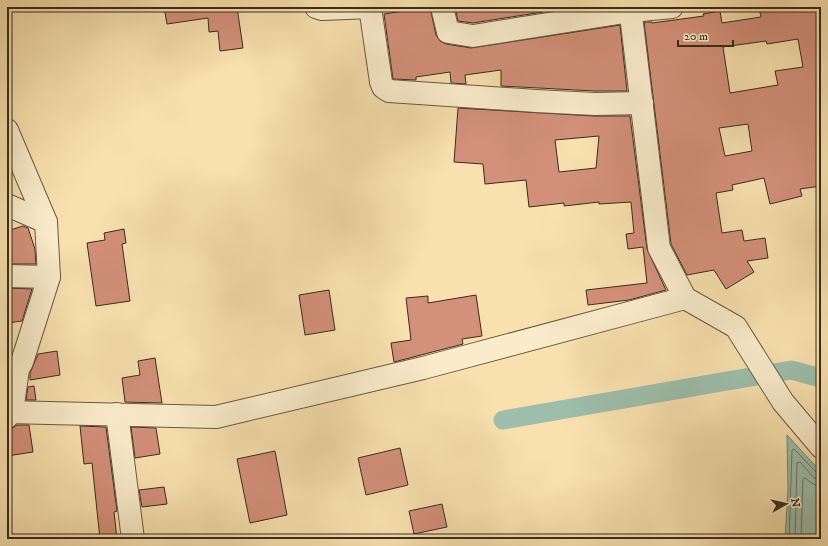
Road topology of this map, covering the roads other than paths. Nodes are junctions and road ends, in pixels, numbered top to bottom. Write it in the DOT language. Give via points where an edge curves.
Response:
graph roads {
  1 [pos="316,7"];
  2 [pos="371,7"];
  3 [pos="442,7"];
  4 [pos="672,7"];
  5 [pos="631,9"];
  6 [pos="642,103"];
  7 [pos="7,130"];
  8 [pos="7,205"];
  9 [pos="46,222"];
  10 [pos="7,276"];
  11 [pos="49,277"];
  12 [pos="685,298"];
  13 [pos="14,362"];
  14 [pos="9,414"];
  15 [pos="117,414"];
  16 [pos="821,447"];
  17 [pos="133,539"];
  1 -- 2 [label="street"];
  2 -- 6 [label="street" via="381,82 389,91 536,102"];
  3 -- 5 [label="street" via="448,32 473,36"];
  4 -- 5 [label="street"];
  5 -- 6 [label="street"];
  6 -- 12 [label="street" via="659,248"];
  7 -- 9 [label="street"];
  8 -- 9 [label="street"];
  9 -- 11 [label="street"];
  10 -- 11 [label="street"];
  11 -- 13 [label="street"];
  12 -- 15 [label="street" via="423,368 216,417"];
  12 -- 16 [label="street" via="736,327 783,402"];
  13 -- 14 [label="street" via="18,369"];
  14 -- 15 [label="street"];
  15 -- 17 [label="street"];
}
